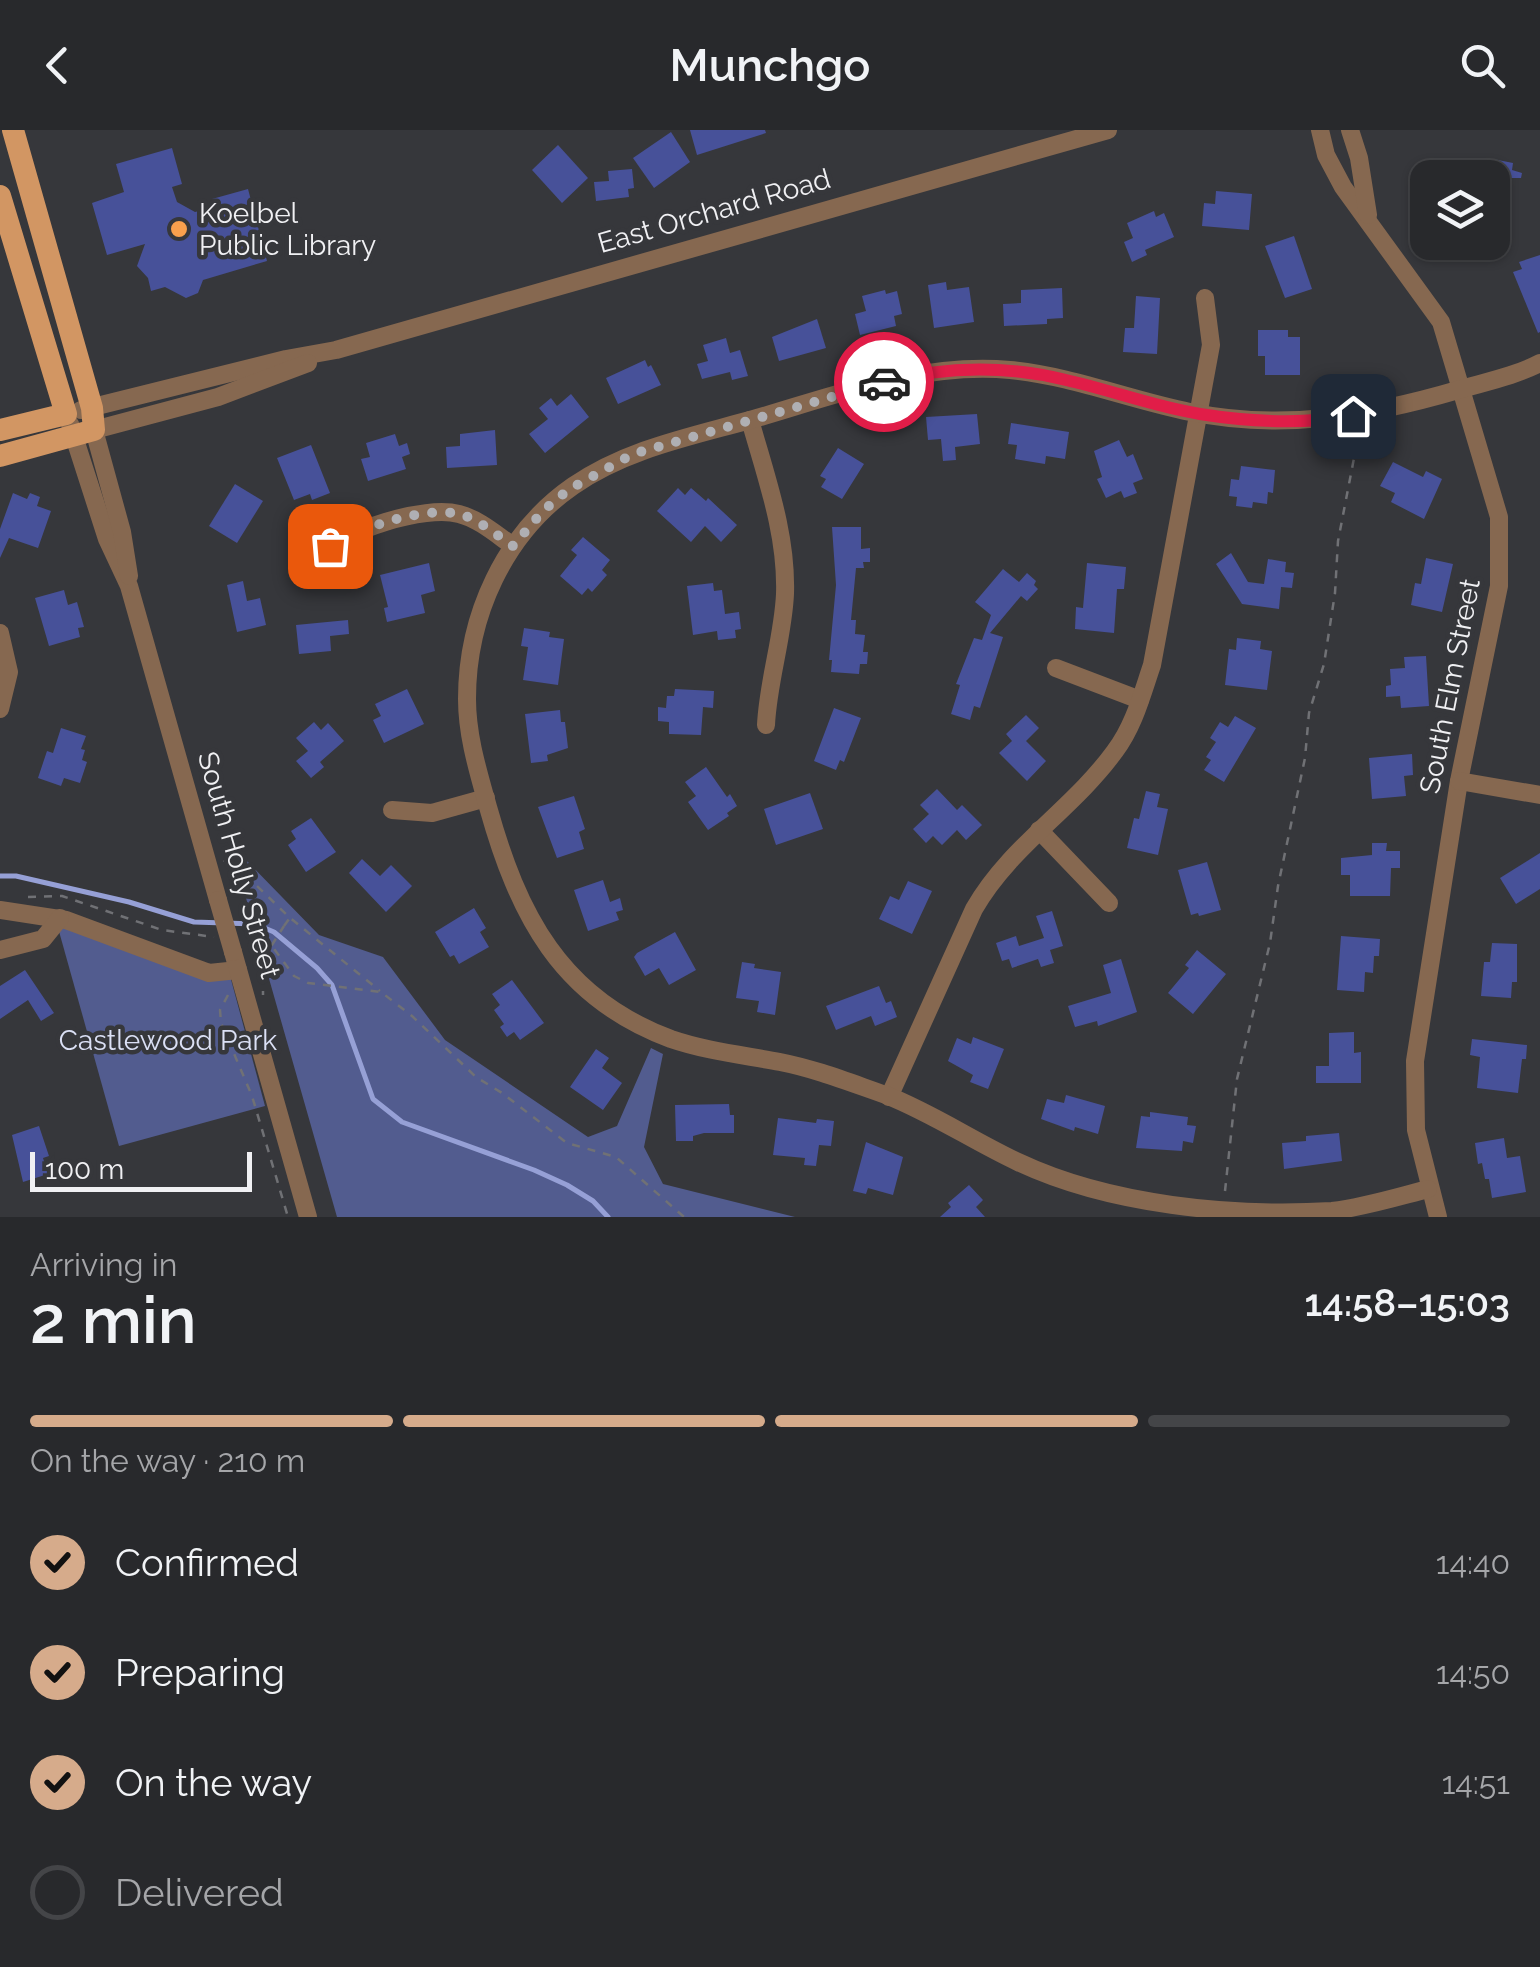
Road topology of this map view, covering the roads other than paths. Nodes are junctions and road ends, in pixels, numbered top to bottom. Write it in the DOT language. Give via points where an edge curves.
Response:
graph roads {
  1 [pos="12,130"];
  2 [pos="1108,130"];
  3 [pos="1320,130"];
  4 [pos="1350,130"];
  5 [pos="0,196"];
  6 [pos="1369,220"];
  7 [pos="1206,298"];
  8 [pos="1540,363"];
  9 [pos="1463,388"];
  10 [pos="1200,414"];
  11 [pos="750,420"];
  12 [pos="82,422"];
  13 [pos="0,430"];
  14 [pos="0,456"];
  15 [pos="513,546"];
  16 [pos="320,556"];
  17 [pos="0,632"];
  18 [pos="1056,668"];
  19 [pos="1140,700"];
  20 [pos="0,709"];
  21 [pos="766,725"];
  22 [pos="1459,781"];
  23 [pos="1540,795"];
  24 [pos="486,798"];
  25 [pos="392,810"];
  26 [pos="1039,830"];
  27 [pos="1108,902"];
  28 [pos="0,910"];
  29 [pos="60,918"];
  30 [pos="0,950"];
  31 [pos="233,953"];
  32 [pos="890,1097"];
  33 [pos="1428,1189"];
  34 [pos="308,1217"];
  35 [pos="1438,1217"];
  1 -- 12 [label="main road, South Holly Street"];
  2 -- 12 [label="street, East Orchard Road" via="336,350 218,397"];
  3 -- 6 [label="street, South Elm Street" via="1334,172"];
  4 -- 6 [label="street, South Elm Street"];
  5 -- 12 [label="main road, South Holly Street"];
  6 -- 9 [label="street, South Elm Street" via="1434,308"];
  7 -- 10 [label="street" via="1211,345"];
  8 -- 9 [label="street"];
  9 -- 10 [label="street" via="1353,416 1274,421"];
  9 -- 22 [label="street, South Elm Street" via="1494,496 1501,558"];
  10 -- 11 [label="street" via="1033,373 958,369 904,377"];
  10 -- 19 [label="street"];
  11 -- 15 [label="street" via="612,463 568,490"];
  11 -- 21 [label="street" via="780,526 785,570"];
  12 -- 13 [label="main road, East Orchard Road"];
  12 -- 14 [label="main road, East Orchard Road"];
  12 -- 31 [label="street, South Holly Street, bridge" via="106,539 129,586"];
  15 -- 16 [label="street" via="460,514 430,512 344,537"];
  15 -- 24 [label="street" via="483,604 469,659 468,726"];
  17 -- 20 [label="street" via="9,672"];
  18 -- 19 [label="street"];
  19 -- 26 [label="street" via="1116,750"];
  22 -- 23 [label="street"];
  22 -- 33 [label="street, South Elm Street" via="1415,1061 1416,1130"];
  24 -- 25 [label="street" via="432,813"];
  24 -- 32 [label="street" via="522,906 556,958 601,1000 676,1040 808,1069"];
  26 -- 27 [label="street"];
  26 -- 32 [label="street" via="974,909"];
  28 -- 29 [label="street"];
  29 -- 30 [label="street" via="43,939"];
  29 -- 31 [label="street" via="208,973"];
  31 -- 34 [label="street, South Holly Street"];
  32 -- 33 [label="street" via="1052,1176 1129,1198 1288,1214 1336,1211"];
  33 -- 35 [label="street, South Elm Street"];
}
